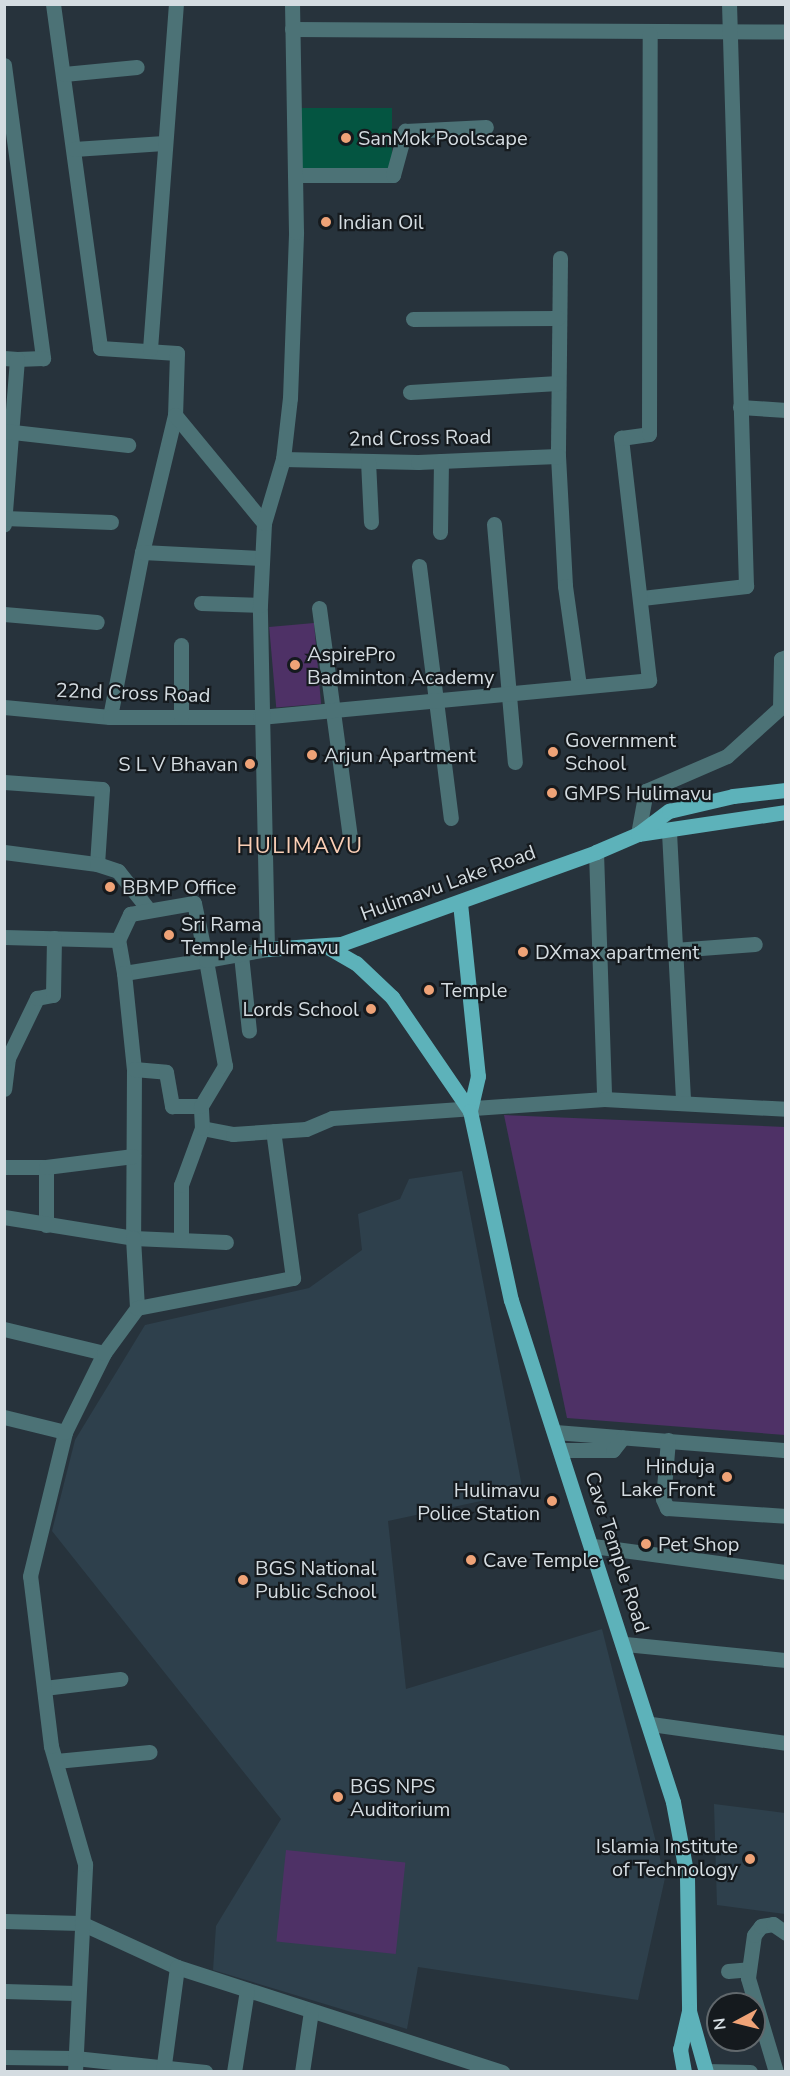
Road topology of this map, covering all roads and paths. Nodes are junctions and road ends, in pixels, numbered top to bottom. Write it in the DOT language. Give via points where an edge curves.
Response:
graph roads {
  1 [pos="176,4"];
  2 [pos="292,4"];
  3 [pos="729,4"];
  4 [pos="57,5"];
  5 [pos="292,29"];
  6 [pos="786,32"];
  7 [pos="650,34"];
  8 [pos="729,34"];
  9 [pos="4,65"];
  10 [pos="137,67"];
  11 [pos="64,74"];
  12 [pos="486,127"];
  13 [pos="164,142"];
  14 [pos="74,149"];
  15 [pos="295,175"];
  16 [pos="560,258"];
  17 [pos="558,318"];
  18 [pos="413,320"];
  19 [pos="150,349"];
  20 [pos="11,358"];
  21 [pos="558,384"];
  22 [pos="410,392"];
  23 [pos="740,407"];
  24 [pos="786,410"];
  25 [pos="175,415"];
  26 [pos="8,432"];
  27 [pos="128,446"];
  28 [pos="558,456"];
  29 [pos="283,459"];
  30 [pos="368,461"];
  31 [pos="441,461"];
  32 [pos="5,518"];
  33 [pos="111,522"];
  34 [pos="371,522"];
  35 [pos="264,523"];
  36 [pos="4,524"];
  37 [pos="494,524"];
  38 [pos="440,532"];
  39 [pos="142,552"];
  40 [pos="262,558"];
  41 [pos="419,566"];
  42 [pos="642,598"];
  43 [pos="201,603"];
  44 [pos="260,605"];
  45 [pos="319,608"];
  46 [pos="4,614"];
  47 [pos="97,622"];
  48 [pos="181,645"];
  49 [pos="786,657"];
  50 [pos="579,685"];
  51 [pos="508,694"];
  52 [pos="436,702"];
  53 [pos="4,707"];
  54 [pos="332,714"];
  55 [pos="110,717"];
  56 [pos="181,717"];
  57 [pos="260,717"];
  58 [pos="515,762"];
  59 [pos="4,782"];
  60 [pos="786,790"];
  61 [pos="786,812"];
  62 [pos="451,818"];
  63 [pos="669,832"];
  64 [pos="638,834"];
  65 [pos="350,836"];
  66 [pos="4,852"];
  67 [pos="596,852"];
  68 [pos="97,864"];
  69 [pos="460,903"];
  70 [pos="148,909"];
  71 [pos="4,938"];
  72 [pos="54,938"];
  73 [pos="118,940"];
  74 [pos="755,944"];
  75 [pos="326,946"];
  76 [pos="267,949"];
  77 [pos="675,950"];
  78 [pos="241,955"];
  79 [pos="206,960"];
  80 [pos="124,973"];
  81 [pos="249,1031"];
  82 [pos="6,1058"];
  83 [pos="134,1069"];
  84 [pos="4,1089"];
  85 [pos="604,1100"];
  86 [pos="683,1102"];
  87 [pos="201,1106"];
  88 [pos="786,1109"];
  89 [pos="470,1111"];
  90 [pos="202,1128"];
  91 [pos="273,1131"];
  92 [pos="133,1156"];
  93 [pos="4,1167"];
  94 [pos="46,1167"];
  95 [pos="4,1217"];
  96 [pos="46,1225"];
  97 [pos="133,1238"];
  98 [pos="181,1240"];
  99 [pos="226,1242"];
  100 [pos="137,1308"];
  101 [pos="4,1329"];
  102 [pos="105,1353"];
  103 [pos="4,1416"];
  104 [pos="65,1432"];
  105 [pos="555,1432"];
  106 [pos="623,1437"];
  107 [pos="668,1440"];
  108 [pos="561,1449"];
  109 [pos="786,1450"];
  110 [pos="786,1516"];
  111 [pos="593,1546"];
  112 [pos="786,1572"];
  113 [pos="625,1644"];
  114 [pos="786,1660"];
  115 [pos="120,1679"];
  116 [pos="44,1688"];
  117 [pos="651,1724"];
  118 [pos="786,1743"];
  119 [pos="150,1752"];
  120 [pos="56,1761"];
  121 [pos="4,1921"];
  122 [pos="81,1923"];
  123 [pos="786,1933"];
  124 [pos="177,1967"];
  125 [pos="749,1969"];
  126 [pos="728,1971"];
  127 [pos="247,1990"];
  128 [pos="4,1991"];
  129 [pos="76,1993"];
  130 [pos="311,2011"];
  131 [pos="689,2011"];
  132 [pos="4,2057"];
  133 [pos="75,2065"];
  134 [pos="163,2069"];
  135 [pos="706,2071"];
  136 [pos="205,2072"];
  137 [pos="234,2072"];
  138 [pos="302,2072"];
  139 [pos="503,2072"];
  140 [pos="684,2072"];
  141 [pos="750,2072"];
  142 [pos="776,2072"];
  1 -- 13 [label="street"];
  2 -- 5 [label="street"];
  3 -- 8 [label="street"];
  4 -- 11 [label="street"];
  5 -- 7 [label="street"];
  5 -- 15 [label="street"];
  6 -- 8 [label="street"];
  7 -- 8 [label="street"];
  7 -- 42 [label="street" via="649,434 621,438"];
  8 -- 23 [label="street"];
  9 -- 20 [label="street" via="43,357"];
  10 -- 11 [label="street"];
  11 -- 14 [label="street"];
  12 -- 15 [label="street" via="405,131 393,175"];
  13 -- 14 [label="street"];
  13 -- 19 [label="street"];
  14 -- 19 [label="street" via="100,348"];
  15 -- 29 [label="street" via="290,398"];
  16 -- 17 [label="street"];
  17 -- 18 [label="street"];
  17 -- 21 [label="street"];
  19 -- 25 [label="street" via="177,353"];
  20 -- 26 [label="street"];
  21 -- 22 [label="street"];
  21 -- 28 [label="street"];
  23 -- 24 [label="street"];
  23 -- 42 [label="street" via="746,586"];
  25 -- 35 [label="street"];
  25 -- 39 [label="street"];
  26 -- 27 [label="street"];
  26 -- 32 [label="street"];
  28 -- 31 [label="street, 2nd Cross Road"];
  28 -- 50 [label="street" via="565,586"];
  29 -- 30 [label="street, 2nd Cross Road"];
  29 -- 35 [label="street"];
  30 -- 31 [label="street, 2nd Cross Road"];
  30 -- 34 [label="street"];
  31 -- 38 [label="street"];
  32 -- 33 [label="street"];
  32 -- 36 [label="street"];
  35 -- 40 [label="street"];
  37 -- 51 [label="street"];
  39 -- 40 [label="street"];
  39 -- 55 [label="street"];
  40 -- 44 [label="street"];
  41 -- 52 [label="street"];
  42 -- 50 [label="street, 22nd Cross Road" via="649,680"];
  43 -- 44 [label="street"];
  44 -- 57 [label="street"];
  45 -- 54 [label="street"];
  46 -- 47 [label="street"];
  48 -- 56 [label="street"];
  49 -- 64 [label="street" via="781,659 780,708 727,756 646,791"];
  50 -- 51 [label="street, 22nd Cross Road"];
  51 -- 52 [label="street, 22nd Cross Road"];
  51 -- 58 [label="street"];
  52 -- 54 [label="street, 22nd Cross Road"];
  52 -- 62 [label="street"];
  53 -- 55 [label="street, 22nd Cross Road"];
  54 -- 57 [label="street, 22nd Cross Road"];
  54 -- 65 [label="street"];
  55 -- 56 [label="street, 22nd Cross Road"];
  56 -- 57 [label="street, 22nd Cross Road"];
  57 -- 76 [label="street"];
  59 -- 68 [label="street" via="102,789"];
  60 -- 64 [label="main road, Hulimavu Lake Road" via="733,796 669,811"];
  61 -- 63 [label="main road, Hulimavu Lake Road" via="711,820"];
  63 -- 64 [label="main road, Hulimavu Lake Road"];
  63 -- 77 [label="street"];
  64 -- 67 [label="main road, Hulimavu Lake Road"];
  66 -- 68 [label="street"];
  67 -- 69 [label="main road, Hulimavu Lake Road"];
  67 -- 85 [label="street"];
  68 -- 70 [label="street" via="118,871"];
  69 -- 75 [label="main road, Hulimavu Lake Road"];
  69 -- 89 [label="main road, Cave Temple Road" via="478,1076"];
  70 -- 73 [label="street" via="130,914"];
  70 -- 79 [label="street" via="194,903"];
  71 -- 72 [label="street"];
  72 -- 73 [label="street"];
  72 -- 82 [label="street" via="53,995 37,998"];
  73 -- 80 [label="street"];
  74 -- 77 [label="street"];
  75 -- 76 [label="main road, Hulimavu Lake Road"];
  75 -- 89 [label="main road, Cave Temple Road" via="356,963 392,997"];
  76 -- 78 [label="street"];
  77 -- 86 [label="street"];
  78 -- 79 [label="street"];
  78 -- 81 [label="street"];
  79 -- 80 [label="street"];
  79 -- 87 [label="street" via="225,1066"];
  80 -- 83 [label="street"];
  82 -- 84 [label="street"];
  83 -- 87 [label="street" via="166,1072 172,1106"];
  83 -- 92 [label="street"];
  85 -- 86 [label="street"];
  85 -- 89 [label="street"];
  86 -- 88 [label="street"];
  87 -- 90 [label="street"];
  89 -- 91 [label="street" via="332,1118 306,1129"];
  89 -- 105 [label="main road, Cave Temple Road" via="511,1300"];
  90 -- 91 [label="street" via="233,1134"];
  90 -- 98 [label="street" via="181,1185"];
  91 -- 100 [label="street" via="296,1273 293,1278"];
  92 -- 94 [label="street"];
  92 -- 97 [label="street"];
  93 -- 94 [label="street"];
  94 -- 96 [label="street"];
  95 -- 96 [label="street"];
  96 -- 97 [label="street"];
  97 -- 98 [label="street"];
  97 -- 100 [label="street"];
  98 -- 99 [label="street"];
  100 -- 102 [label="street"];
  101 -- 102 [label="street"];
  102 -- 104 [label="street"];
  103 -- 104 [label="street"];
  104 -- 116 [label="street" via="30,1576"];
  105 -- 106 [label="street"];
  105 -- 108 [label="main road, Cave Temple Road"];
  106 -- 107 [label="street"];
  106 -- 108 [label="street" via="613,1450"];
  107 -- 109 [label="street"];
  107 -- 110 [label="street" via="663,1499 667,1508"];
  108 -- 111 [label="main road, Cave Temple Road"];
  111 -- 112 [label="street"];
  111 -- 113 [label="main road, Cave Temple Road"];
  113 -- 114 [label="street"];
  113 -- 117 [label="main road, Cave Temple Road"];
  115 -- 116 [label="street"];
  116 -- 120 [label="street"];
  117 -- 118 [label="street"];
  117 -- 131 [label="main road, Cave Temple Road" via="687,1877"];
  119 -- 120 [label="street"];
  120 -- 122 [label="street" via="85,1864"];
  121 -- 122 [label="street"];
  122 -- 124 [label="street"];
  122 -- 129 [label="street"];
  123 -- 125 [label="street" via="773,1924 761,1926 754,1935"];
  124 -- 127 [label="street"];
  124 -- 134 [label="street"];
  125 -- 126 [label="street"];
  125 -- 142 [label="street" via="748,1978"];
  127 -- 130 [label="street"];
  127 -- 137 [label="street"];
  128 -- 129 [label="street"];
  129 -- 133 [label="street"];
  130 -- 138 [label="street"];
  130 -- 139 [label="street"];
  131 -- 135 [label="main road, Cave Temple Road"];
  131 -- 140 [label="main road, Cave Temple Road" via="680,2049"];
  132 -- 133 [label="street"];
  133 -- 134 [label="street"];
  134 -- 136 [label="street"];
  135 -- 141 [label="street"];
}
